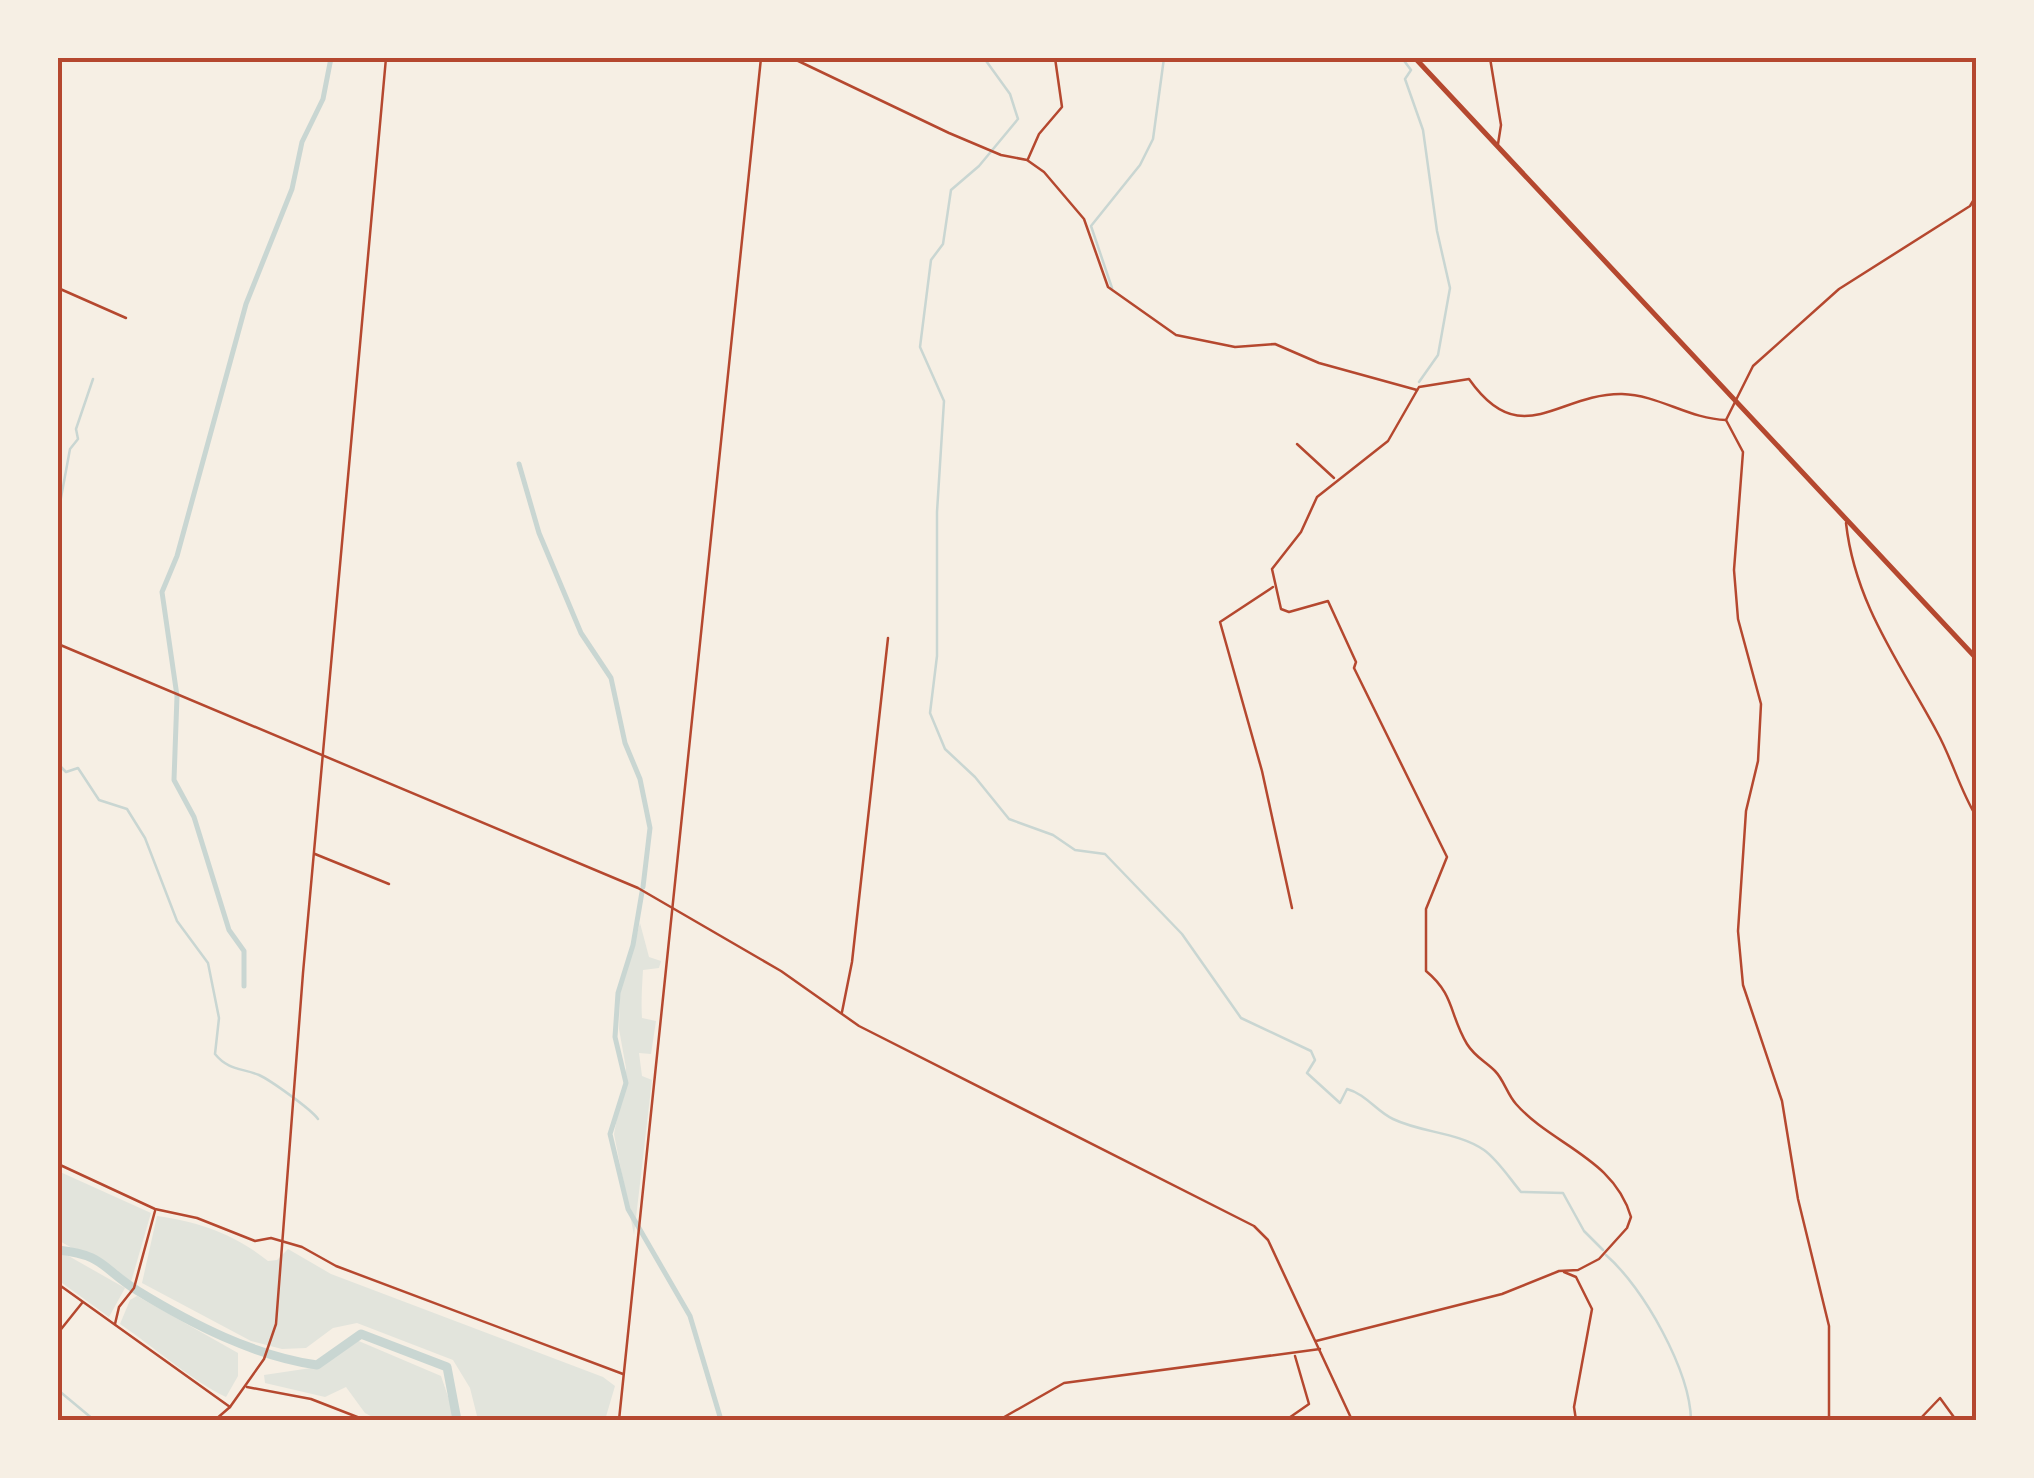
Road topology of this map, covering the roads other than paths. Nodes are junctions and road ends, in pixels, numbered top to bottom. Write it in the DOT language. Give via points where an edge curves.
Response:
graph roads {
  1 [pos="386,58"];
  2 [pos="760,58"];
  3 [pos="792,58"];
  4 [pos="1055,58"];
  5 [pos="1415,58"];
  6 [pos="1490,58"];
  7 [pos="1498,148"];
  8 [pos="1027,160"];
  9 [pos="1976,196"];
  10 [pos="58,288"];
  11 [pos="126,318"];
  12 [pos="1417,390"];
  13 [pos="1736,398"];
  14 [pos="1726,420"];
  15 [pos="1297,444"];
  16 [pos="1335,479"];
  17 [pos="1845,519"];
  18 [pos="1274,586"];
  19 [pos="888,638"];
  20 [pos="58,644"];
  21 [pos="1976,658"];
  22 [pos="323,756"];
  23 [pos="1976,816"];
  24 [pos="314,854"];
  25 [pos="390,884"];
  26 [pos="672,906"];
  27 [pos="1292,908"];
  28 [pos="842,1014"];
  29 [pos="58,1164"];
  30 [pos="155,1209"];
  31 [pos="280,1241"];
  32 [pos="1559,1271"];
  33 [pos="58,1284"];
  34 [pos="84,1302"];
  35 [pos="115,1324"];
  36 [pos="58,1333"];
  37 [pos="1316,1341"];
  38 [pos="1320,1349"];
  39 [pos="1294,1354"];
  40 [pos="624,1374"];
  41 [pos="245,1387"];
  42 [pos="230,1407"];
  43 [pos="216,1420"];
  44 [pos="365,1420"];
  45 [pos="619,1420"];
  46 [pos="999,1420"];
  47 [pos="1286,1420"];
  48 [pos="1352,1420"];
  49 [pos="1576,1420"];
  50 [pos="1829,1420"];
  51 [pos="1919,1420"];
  52 [pos="1956,1420"];
  1 -- 22 [label="street"];
  2 -- 26 [label="street"];
  3 -- 8 [label="street" via="949,133"];
  4 -- 8 [label="street" via="1062,107"];
  5 -- 7 [label="main road"];
  6 -- 7 [label="street" via="1502,125"];
  7 -- 13 [label="main road"];
  8 -- 12 [label="street" via="1084,218 1108,287 1176,336 1235,348 1275,344"];
  9 -- 13 [label="street" via="1839,289 1753,366"];
  10 -- 11 [label="street"];
  12 -- 14 [label="street" via="1430,382 1469,380 1493,404 1536,419 1582,398 1622,394"];
  12 -- 16 [label="street" via="1388,441"];
  13 -- 14 [label="street"];
  13 -- 17 [label="main road"];
  14 -- 50 [label="street" via="1742,452 1734,570 1738,619 1761,704 1746,811 1741,967 1782,1101 1829,1326"];
  15 -- 16 [label="street"];
  16 -- 18 [label="street" via="1272,569"];
  17 -- 21 [label="main road"];
  17 -- 23 [label="street" via="1867,608"];
  18 -- 27 [label="street" via="1220,622"];
  18 -- 32 [label="street" via="1281,609 1289,612 1328,600 1354,668 1447,856 1426,909 1426,971 1448,991 1470,1048 1528,1117 1586,1154 1629,1210 1627,1228 1599,1258"];
  19 -- 28 [label="street"];
  20 -- 22 [label="street"];
  22 -- 24 [label="street"];
  22 -- 26 [label="street"];
  24 -- 25 [label="street"];
  24 -- 31 [label="street"];
  26 -- 28 [label="street"];
  26 -- 40 [label="street"];
  28 -- 37 [label="street" via="1254,1226 1268,1240"];
  29 -- 30 [label="street"];
  30 -- 31 [label="street" via="255,1241"];
  30 -- 35 [label="street" via="134,1288"];
  31 -- 40 [label="street"];
  31 -- 41 [label="street" via="276,1324"];
  32 -- 37 [label="street" via="1502,1294"];
  32 -- 49 [label="street" via="1576,1277 1592,1309"];
  33 -- 34 [label="street"];
  34 -- 35 [label="street"];
  34 -- 36 [label="street"];
  35 -- 42 [label="street"];
  37 -- 38 [label="street"];
  38 -- 39 [label="street"];
  38 -- 48 [label="street"];
  39 -- 46 [label="street" via="1064,1382"];
  39 -- 47 [label="street" via="1310,1404"];
  40 -- 45 [label="street"];
  41 -- 42 [label="street"];
  41 -- 44 [label="street" via="299,1396"];
  42 -- 43 [label="street"];
  51 -- 52 [label="street" via="1940,1398"];
}
